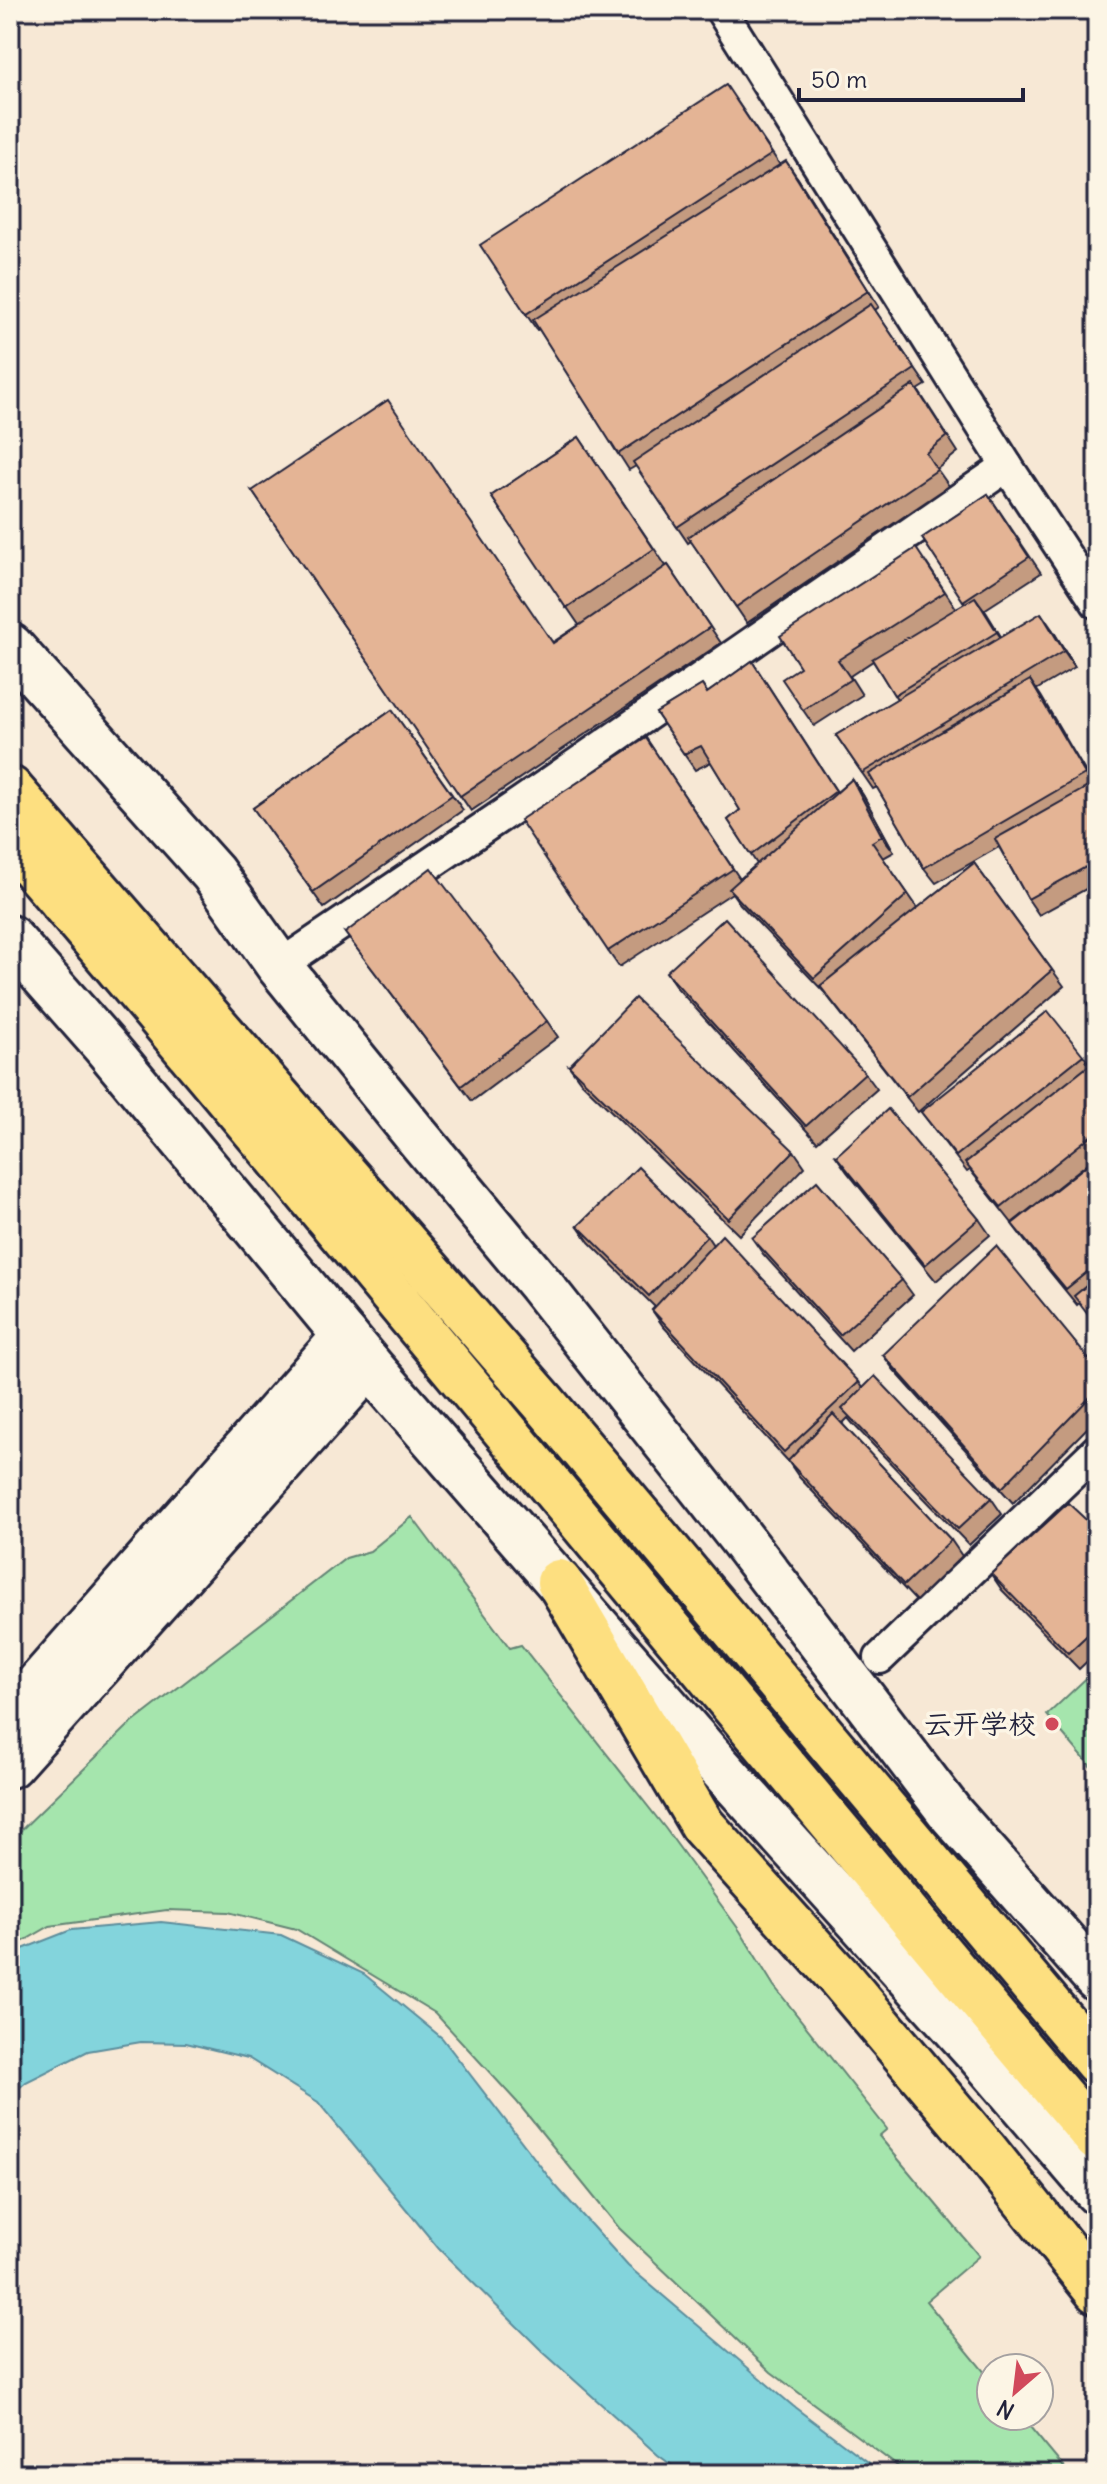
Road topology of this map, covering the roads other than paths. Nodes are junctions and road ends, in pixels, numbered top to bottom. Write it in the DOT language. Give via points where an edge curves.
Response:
graph roads {
  1 [pos="721,10"];
  2 [pos="1007,466"];
  3 [pos="1097,603"];
  4 [pos="10,646"];
  5 [pos="10,789"];
  6 [pos="10,841"];
  7 [pos="10,938"];
  8 [pos="279,966"];
  9 [pos="357,1351"];
  10 [pos="1097,1450"];
  11 [pos="559,1582"];
  12 [pos="880,1658"];
  13 [pos="10,1716"];
  14 [pos="10,1765"];
  15 [pos="1097,1979"];
  16 [pos="1097,2062"];
  17 [pos="1097,2139"];
  18 [pos="1097,2192"];
  19 [pos="1097,2291"];
  1 -- 2 [label="street"];
  2 -- 3 [label="street"];
  2 -- 8 [label="street"];
  4 -- 8 [label="main road" via="213,873"];
  5 -- 16 [label="highway" via="544,1403"];
  6 -- 17 [label="highway"];
  7 -- 9 [label="main road"];
  8 -- 15 [label="main road" via="540,1284 952,1815"];
  9 -- 11 [label="main road"];
  9 -- 13 [label="main road"];
  9 -- 14 [label="main road"];
  10 -- 12 [label="street"];
  11 -- 18 [label="main road"];
  11 -- 19 [label="highway" via="702,1825 840,1978"];
}
